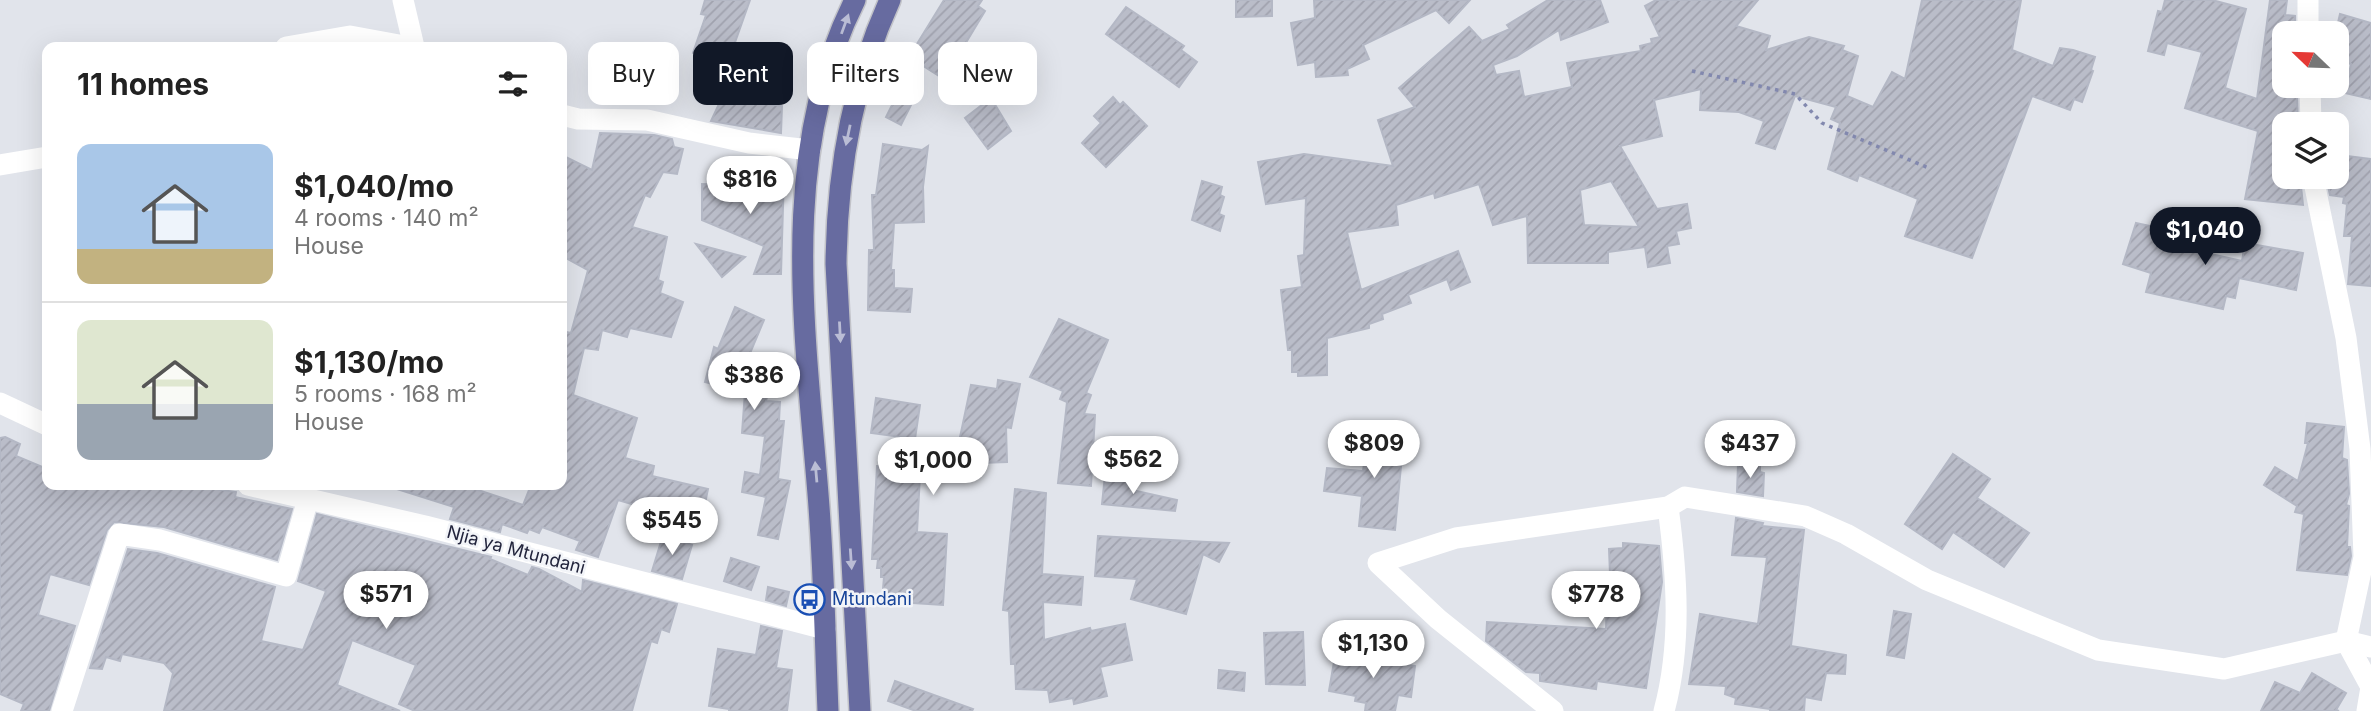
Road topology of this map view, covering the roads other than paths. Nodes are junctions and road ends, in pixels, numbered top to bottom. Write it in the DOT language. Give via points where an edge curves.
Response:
graph roads {
  1 [pos="403,0"];
  2 [pos="855,0"];
  3 [pos="890,0"];
  4 [pos="2308,0"];
  5 [pos="2308,21"];
  6 [pos="315,42"];
  7 [pos="384,42"];
  8 [pos="411,42"];
  9 [pos="567,116"];
  10 [pos="810,150"];
  11 [pos="42,158"];
  12 [pos="0,165"];
  13 [pos="2315,189"];
  14 [pos="0,403"];
  15 [pos="42,423"];
  16 [pos="269,490"];
  17 [pos="308,499"];
  18 [pos="1668,507"];
  19 [pos="825,629"];
  20 [pos="2346,641"];
  21 [pos="2371,647"];
  22 [pos="62,711"];
  23 [pos="828,711"];
  24 [pos="859,711"];
  25 [pos="1553,711"];
  26 [pos="1664,711"];
  27 [pos="2367,711"];
  1 -- 8 [label="street"];
  10 -- 2 [label="main road, one-way" via="825,77"];
  3 -- 24 [label="main road, one-way" via="873,37 857,92 836,208"];
  4 -- 5 [label="street"];
  6 -- 7 [label="street" via="350,36"];
  9 -- 10 [label="street" via="647,120 749,143"];
  19 -- 10 [label="main road, one-way" via="801,283"];
  11 -- 12 [label="street"];
  13 -- 20 [label="street" via="2346,338 2360,449 2364,557"];
  14 -- 15 [label="street"];
  16 -- 17 [label="street, Njia ya Mtundani"];
  17 -- 19 [label="street, Njia ya Mtundani"];
  17 -- 22 [label="street" via="286,576 208,552 119,534"];
  18 -- 20 [label="street" via="1685,498 1805,516 1927,580 2098,650 2224,669"];
  18 -- 25 [label="street" via="1456,538 1378,563 1437,619"];
  18 -- 26 [label="street" via="1678,578"];
  19 -- 23 [label="main road"];
  20 -- 21 [label="street"];
  20 -- 27 [label="street" via="2371,687"];
}
